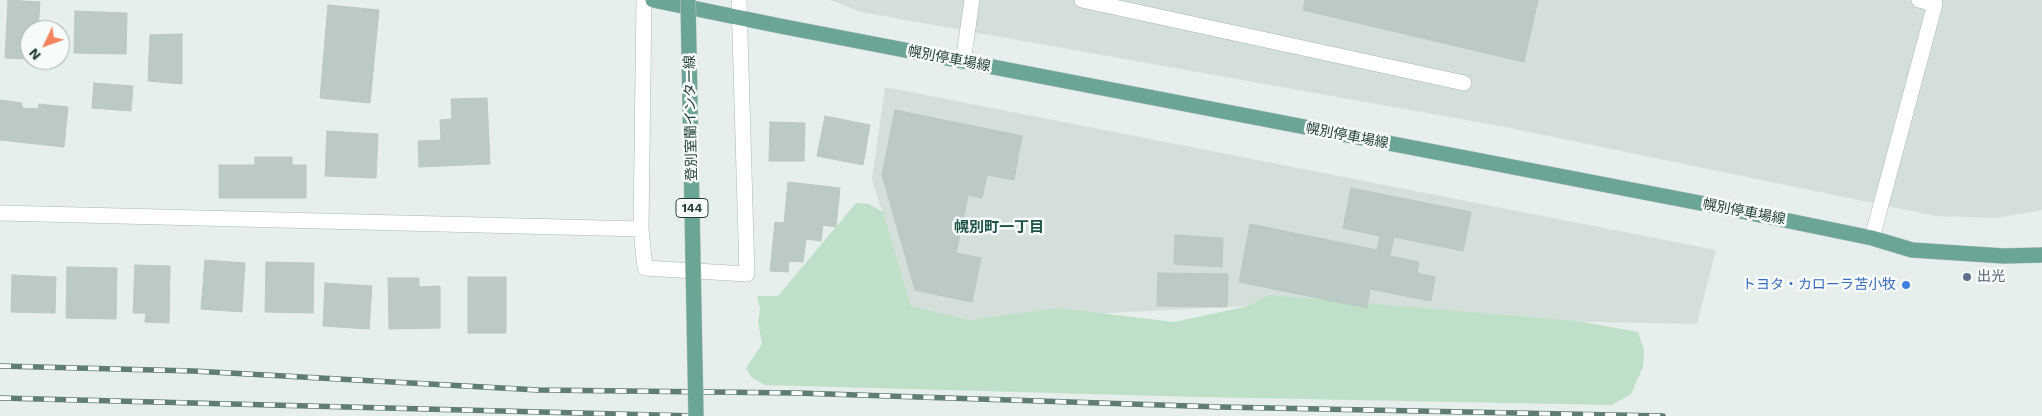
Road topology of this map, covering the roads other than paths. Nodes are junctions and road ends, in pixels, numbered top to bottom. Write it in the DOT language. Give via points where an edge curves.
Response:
graph roads {
  1 [pos="644,0"];
  2 [pos="653,0"];
  3 [pos="688,0"];
  4 [pos="739,0"];
  5 [pos="972,0"];
  6 [pos="1082,0"];
  7 [pos="1919,0"];
  8 [pos="740,18"];
  9 [pos="963,62"];
  10 [pos="1464,83"];
  11 [pos="0,213"];
  12 [pos="641,229"];
  13 [pos="1872,238"];
  14 [pos="2042,255"];
  15 [pos="696,416"];
  1 -- 12 [label="street"];
  2 -- 8 [label="main road, 幌別停車場線"];
  3 -- 15 [label="main road, 登別室蘭インター線 / 144, bridge"];
  4 -- 8 [label="street"];
  5 -- 9 [label="street"];
  6 -- 10 [label="street"];
  7 -- 13 [label="street" via="1935,4"];
  8 -- 9 [label="main road, 幌別停車場線"];
  8 -- 12 [label="street" via="747,274 645,268"];
  9 -- 13 [label="main road, 幌別停車場線"];
  11 -- 12 [label="street"];
  13 -- 14 [label="main road, 幌別停車場線" via="1912,250"];
}
